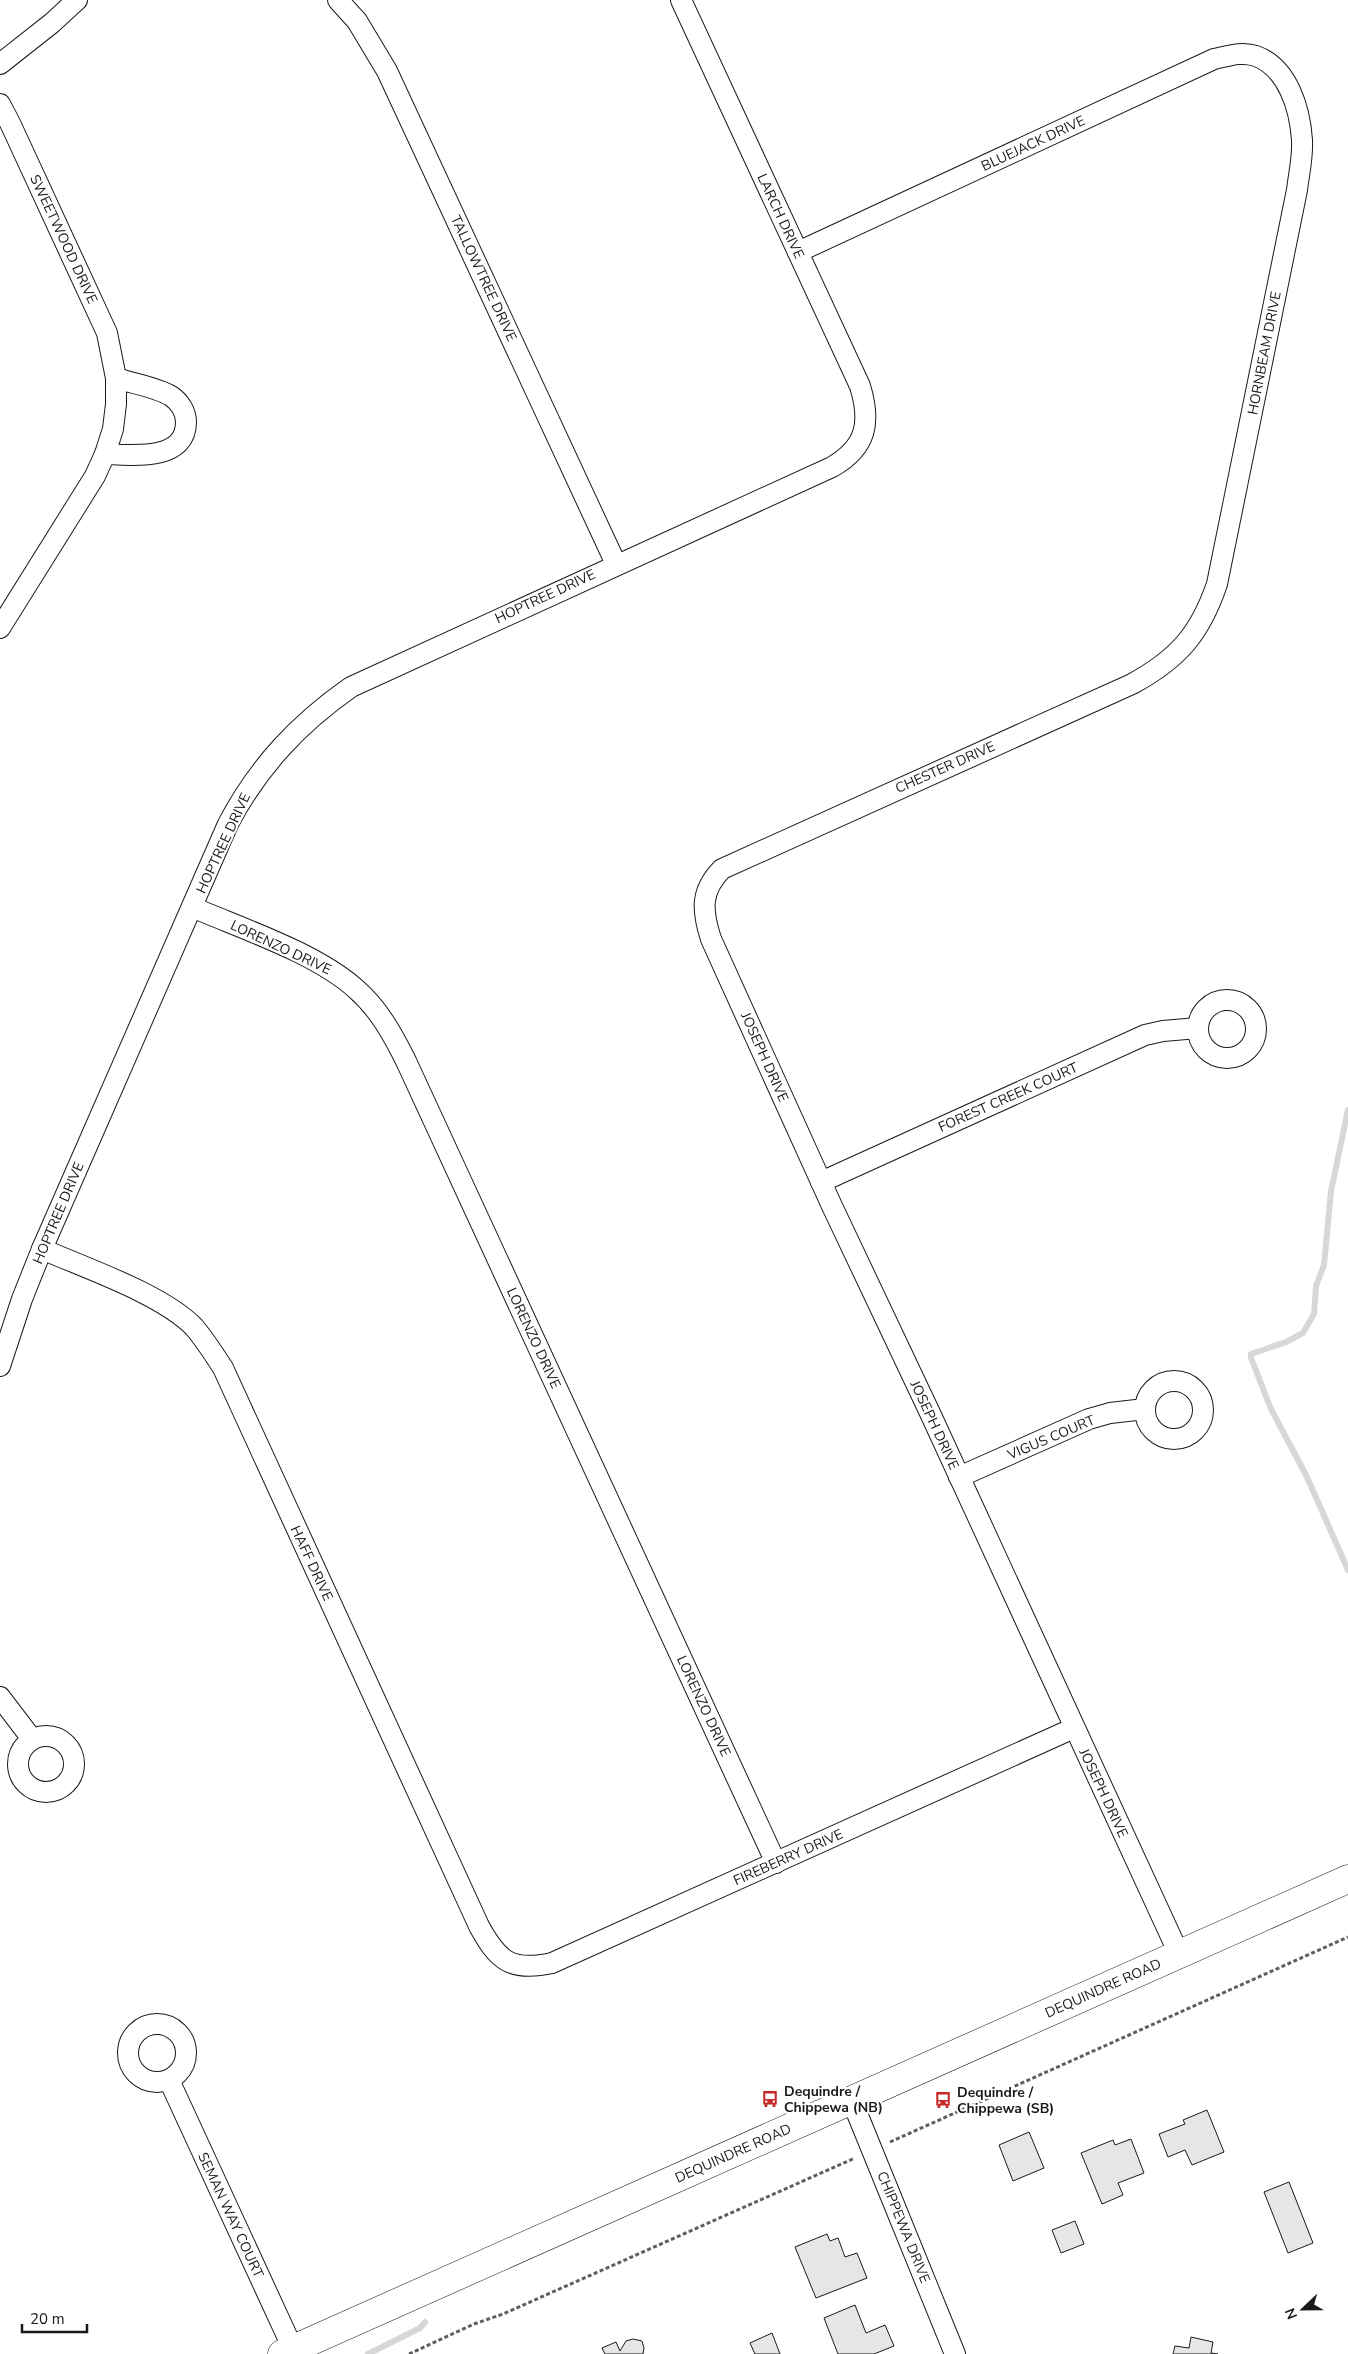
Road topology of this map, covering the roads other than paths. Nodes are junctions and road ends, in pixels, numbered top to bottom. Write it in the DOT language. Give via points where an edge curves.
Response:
graph roads {
  1 [pos="77,0"];
  2 [pos="338,0"];
  3 [pos="681,0"];
  4 [pos="0,64"];
  5 [pos="1270,64"];
  6 [pos="0,104"];
  7 [pos="798,252"];
  8 [pos="116,378"];
  9 [pos="863,436"];
  10 [pos="104,454"];
  11 [pos="616,564"];
  12 [pos="0,628"];
  13 [pos="1188,642"];
  14 [pos="706,892"];
  15 [pos="192,907"];
  16 [pos="1198,1028"];
  17 [pos="821,1182"];
  18 [pos="42,1249"];
  19 [pos="0,1366"];
  20 [pos="1145,1408"];
  21 [pos="959,1477"];
  22 [pos="0,1697"];
  23 [pos="1074,1728"];
  24 [pos="32,1739"];
  25 [pos="776,1863"];
  26 [pos="1348,1879"];
  27 [pos="1178,1954"];
  28 [pos="499,1957"];
  29 [pos="169,2080"];
  30 [pos="852,2101"];
  31 [pos="288,2352"];
  32 [pos="955,2354"];
  1 -- 4 [label="street"];
  2 -- 11 [label="street, TALLOWTREE DRIVE" via="357,21 387,71"];
  3 -- 7 [label="street, LARCH DRIVE"];
  5 -- 7 [label="street, BLUEJACK DRIVE" via="1255,56 1234,54 1214,59"];
  5 -- 13 [label="street, HORNBEAM DRIVE" via="1291,92 1302,140 1301,161 1217,584 1209,608"];
  6 -- 8 [label="street, SWEETWOOD DRIVE" via="107,333"];
  7 -- 9 [label="street, LARCH DRIVE" via="860,386 867,418"];
  8 -- 10 [label="street, SWEETWOOD DRIVE" via="112,429"];
  8 -- 10 [label="street" via="171,396 182,406 185,433 177,445 165,452"];
  9 -- 11 [label="street, HOPTREE DRIVE" via="846,459"];
  10 -- 12 [label="street, SWEETWOOD DRIVE" via="83,495"];
  11 -- 15 [label="street, HOPTREE DRIVE" via="378,672 327,703 285,742 243,796"];
  13 -- 14 [label="street, CHESTER DRIVE" via="1152,673 1132,684 734,862 712,879"];
  14 -- 17 [label="street, JOSEPH DRIVE" via="704,907 711,939"];
  15 -- 18 [label="street, HOPTREE DRIVE"];
  15 -- 25 [label="street, LORENZO DRIVE" via="335,972 357,990 390,1029"];
  16 -- 17 [label="street, FOREST CREEK COURT" via="1145,1035"];
  17 -- 21 [label="street, JOSEPH DRIVE"];
  18 -- 19 [label="street, HOPTREE DRIVE"];
  18 -- 28 [label="street, HAFF DRIVE" via="152,1298 193,1326 208,1344 223,1368 479,1926"];
  20 -- 21 [label="street, VIGUS COURT" via="1089,1419"];
  21 -- 23 [label="street, JOSEPH DRIVE"];
  22 -- 24 [label="street"];
  23 -- 25 [label="street, FIREBERRY DRIVE"];
  23 -- 27 [label="street, JOSEPH DRIVE"];
  25 -- 28 [label="street, FIREBERRY DRIVE" via="552,1963 517,1966"];
  26 -- 27 [label="main road, DEQUINDRE ROAD"];
  27 -- 30 [label="main road, DEQUINDRE ROAD"];
  29 -- 31 [label="street, SEMAN WAY COURT"];
  30 -- 31 [label="main road, DEQUINDRE ROAD"];
  30 -- 32 [label="street, CHIPPEWA DRIVE"];
}
